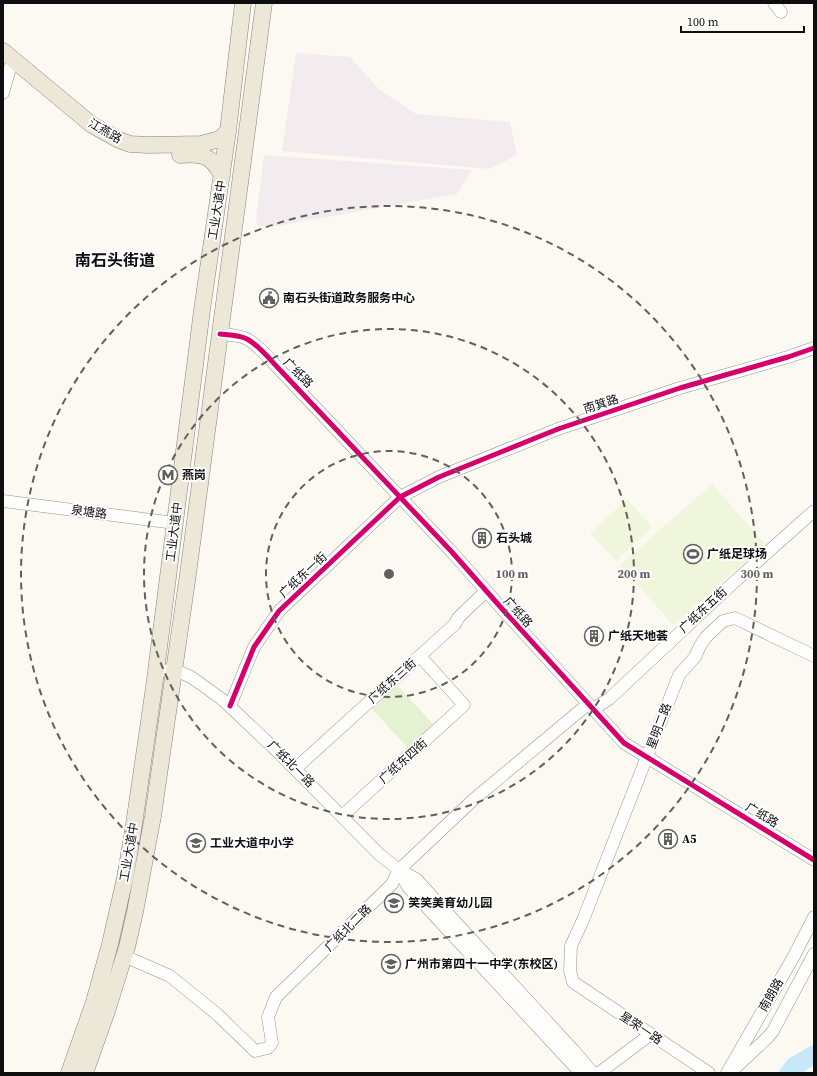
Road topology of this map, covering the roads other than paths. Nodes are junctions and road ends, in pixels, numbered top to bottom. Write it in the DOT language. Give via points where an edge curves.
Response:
graph roads {
  1 [pos="243,3"];
  2 [pos="264,3"];
  3 [pos="3,51"];
  4 [pos="6,66"];
  5 [pos="3,93"];
  6 [pos="228,131"];
  7 [pos="222,176"];
  8 [pos="220,334"];
  9 [pos="814,348"];
  10 [pos="400,497"];
  11 [pos="3,501"];
  12 [pos="814,511"];
  13 [pos="175,523"];
  14 [pos="486,591"];
  15 [pos="420,656"];
  16 [pos="814,656"];
  17 [pos="156,669"];
  18 [pos="174,671"];
  19 [pos="230,706"];
  20 [pos="591,707"];
  21 [pos="646,758"];
  22 [pos="295,769"];
  23 [pos="342,816"];
  24 [pos="813,858"];
  25 [pos="399,870"];
  26 [pos="814,917"];
  27 [pos="814,954"];
  28 [pos="124,956"];
  29 [pos="573,982"];
  30 [pos="651,1034"];
  31 [pos="76,1054"];
  32 [pos="66,1073"];
  33 [pos="70,1073"];
  34 [pos="86,1073"];
  35 [pos="589,1073"];
  36 [pos="593,1073"];
  37 [pos="599,1073"];
  38 [pos="709,1073"];
  39 [pos="727,1073"];
  40 [pos="731,1073"];
  1 -- 6 [label="main road, 工业大道中"];
  2 -- 8 [label="main road"];
  3 -- 6 [label="main road, 江燕路" via="88,122 130,144 201,144 220,139"];
  4 -- 5 [label="street"];
  4 -- 7 [label="main road, 江燕路" via="82,131 99,142 137,154 202,155 213,162"];
  6 -- 7 [label="main road, 工业大道中"];
  7 -- 13 [label="main road, 工业大道中"];
  8 -- 10 [label="street, 广纸路" via="246,338 253,342"];
  8 -- 18 [label="main road"];
  9 -- 10 [label="street, 南箕路" via="680,388 558,429 439,477"];
  10 -- 14 [label="street, 广纸路"];
  10 -- 19 [label="street, 广纸东一街" via="279,611 254,647"];
  11 -- 13 [label="street, 泉塘路"];
  12 -- 20 [label="street, 广纸东五街" via="609,699"];
  13 -- 17 [label="main road, 工业大道中"];
  14 -- 15 [label="street, 广纸东三街"];
  14 -- 20 [label="street, 广纸路"];
  15 -- 22 [label="street, 广纸东三街"];
  15 -- 23 [label="street, 广纸东四街" via="464,705"];
  16 -- 21 [label="street, 星明二路" via="740,619 731,618 723,621 706,637 695,657 679,675"];
  17 -- 18 [label="street, 广纸北一路"];
  17 -- 31 [label="main road, 工业大道中" via="134,831 125,878 104,967"];
  18 -- 19 [label="street, 广纸北一路" via="204,685"];
  18 -- 28 [label="main road" via="142,880"];
  19 -- 22 [label="street, 广纸北一路"];
  20 -- 21 [label="street, 广纸路" via="624,743"];
  20 -- 25 [label="street, 广纸北二路" via="473,800"];
  21 -- 24 [label="street, 广纸路"];
  21 -- 29 [label="street, 星明二路" via="572,943 570,971"];
  22 -- 23 [label="street, 广纸北一路"];
  23 -- 25 [label="street, 广纸北一路" via="380,855"];
  25 -- 28 [label="street, 广纸北二路" via="392,884 276,996 268,1017 272,1042 268,1048 254,1051 218,1015 170,976"];
  25 -- 35 [label="street" via="408,887 576,1068"];
  25 -- 36 [label="street" via="416,879"];
  26 -- 39 [label="street, 南朗路"];
  27 -- 40 [label="street, 南朗路" via="773,1030"];
  28 -- 34 [label="main road"];
  29 -- 30 [label="street, 星荣一路"];
  30 -- 37 [label="street"];
  30 -- 38 [label="street, 星荣一路"];
  31 -- 32 [label="main road"];
  31 -- 33 [label="main road"];
}
